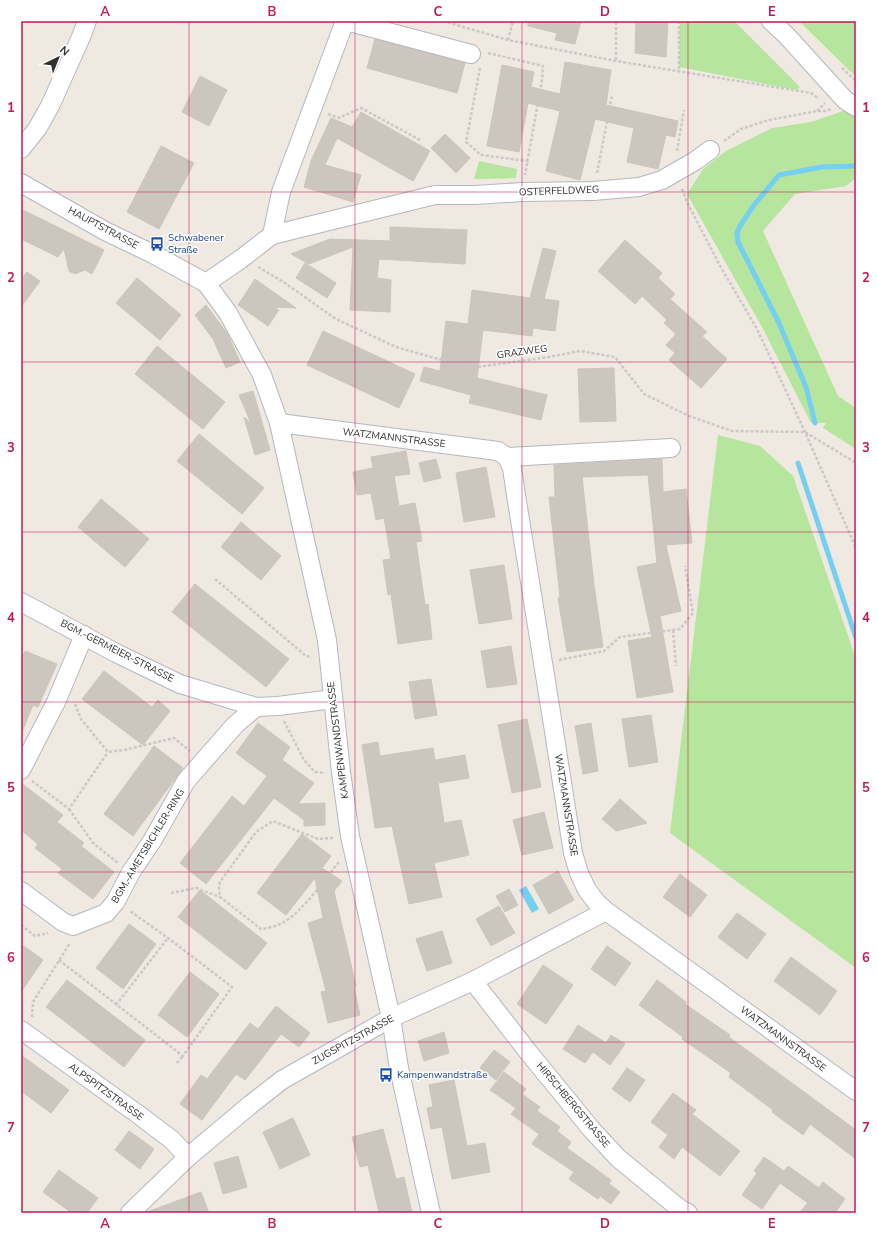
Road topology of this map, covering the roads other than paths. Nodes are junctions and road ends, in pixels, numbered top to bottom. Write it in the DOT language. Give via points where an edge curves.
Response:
graph roads {
  1 [pos="87,21"];
  2 [pos="346,21"];
  3 [pos="771,21"];
  4 [pos="476,61"];
  5 [pos="856,107"];
  6 [pos="21,149"];
  7 [pos="710,150"];
  8 [pos="21,183"];
  9 [pos="272,234"];
  10 [pos="206,282"];
  11 [pos="279,423"];
  12 [pos="671,448"];
  13 [pos="507,457"];
  14 [pos="21,602"];
  15 [pos="84,635"];
  16 [pos="333,699"];
  17 [pos="256,707"];
  18 [pos="24,774"];
  19 [pos="21,891"];
  20 [pos="606,911"];
  21 [pos="473,981"];
  22 [pos="391,1018"];
  23 [pos="26,1026"];
  24 [pos="856,1091"];
  25 [pos="188,1156"];
  26 [pos="130,1213"];
  27 [pos="431,1213"];
  28 [pos="688,1213"];
  1 -- 6 [label="street" via="50,106 37,130"];
  2 -- 4 [label="street"];
  2 -- 9 [label="street" via="281,192"];
  3 -- 5 [label="street" via="845,100"];
  7 -- 9 [label="street, OSTERFELDWEG" via="662,180 639,187 593,191 435,195"];
  8 -- 10 [label="street, HAUPTSTRASSE" via="105,231"];
  9 -- 10 [label="street"];
  10 -- 11 [label="street, KAMPENWANDSTRASSE" via="228,313 262,375"];
  11 -- 13 [label="street, WATZMANNSTRASSE" via="498,451"];
  11 -- 16 [label="street, KAMPENWANDSTRASSE" via="327,640"];
  12 -- 13 [label="street, WATZMANNSTRASSE"];
  13 -- 20 [label="street, WATZMANNSTRASSE" via="512,468 573,853 587,890"];
  14 -- 15 [label="street, BGM.-GERMEIER-STRASSE"];
  15 -- 17 [label="street, BGM.-GERMEIER-STRASSE" via="180,684"];
  15 -- 18 [label="street"];
  16 -- 17 [label="street, BGM.-GERMEIER-STRASSE"];
  16 -- 22 [label="street, KAMPENWANDSTRASSE" via="351,841"];
  17 -- 19 [label="street, BGM.-AMETSBICHLER-RING" via="235,725 186,781 116,901 106,913 73,926 63,922"];
  20 -- 21 [label="street, ZUGSPITZSTRASSE"];
  20 -- 24 [label="street, WATZMANNSTRASSE"];
  21 -- 22 [label="street, ZUGSPITZSTRASSE"];
  21 -- 28 [label="street, HIRSCHBERGSTRASSE" via="592,1130 618,1158"];
  22 -- 25 [label="street, ZUGSPITZSTRASSE" via="282,1080"];
  22 -- 27 [label="street, KAMPENWANDSTRASSE"];
  23 -- 25 [label="street, ALPSPITZSTRASSE" via="172,1140"];
  25 -- 26 [label="street, ZUGSPITZSTRASSE"];
}
